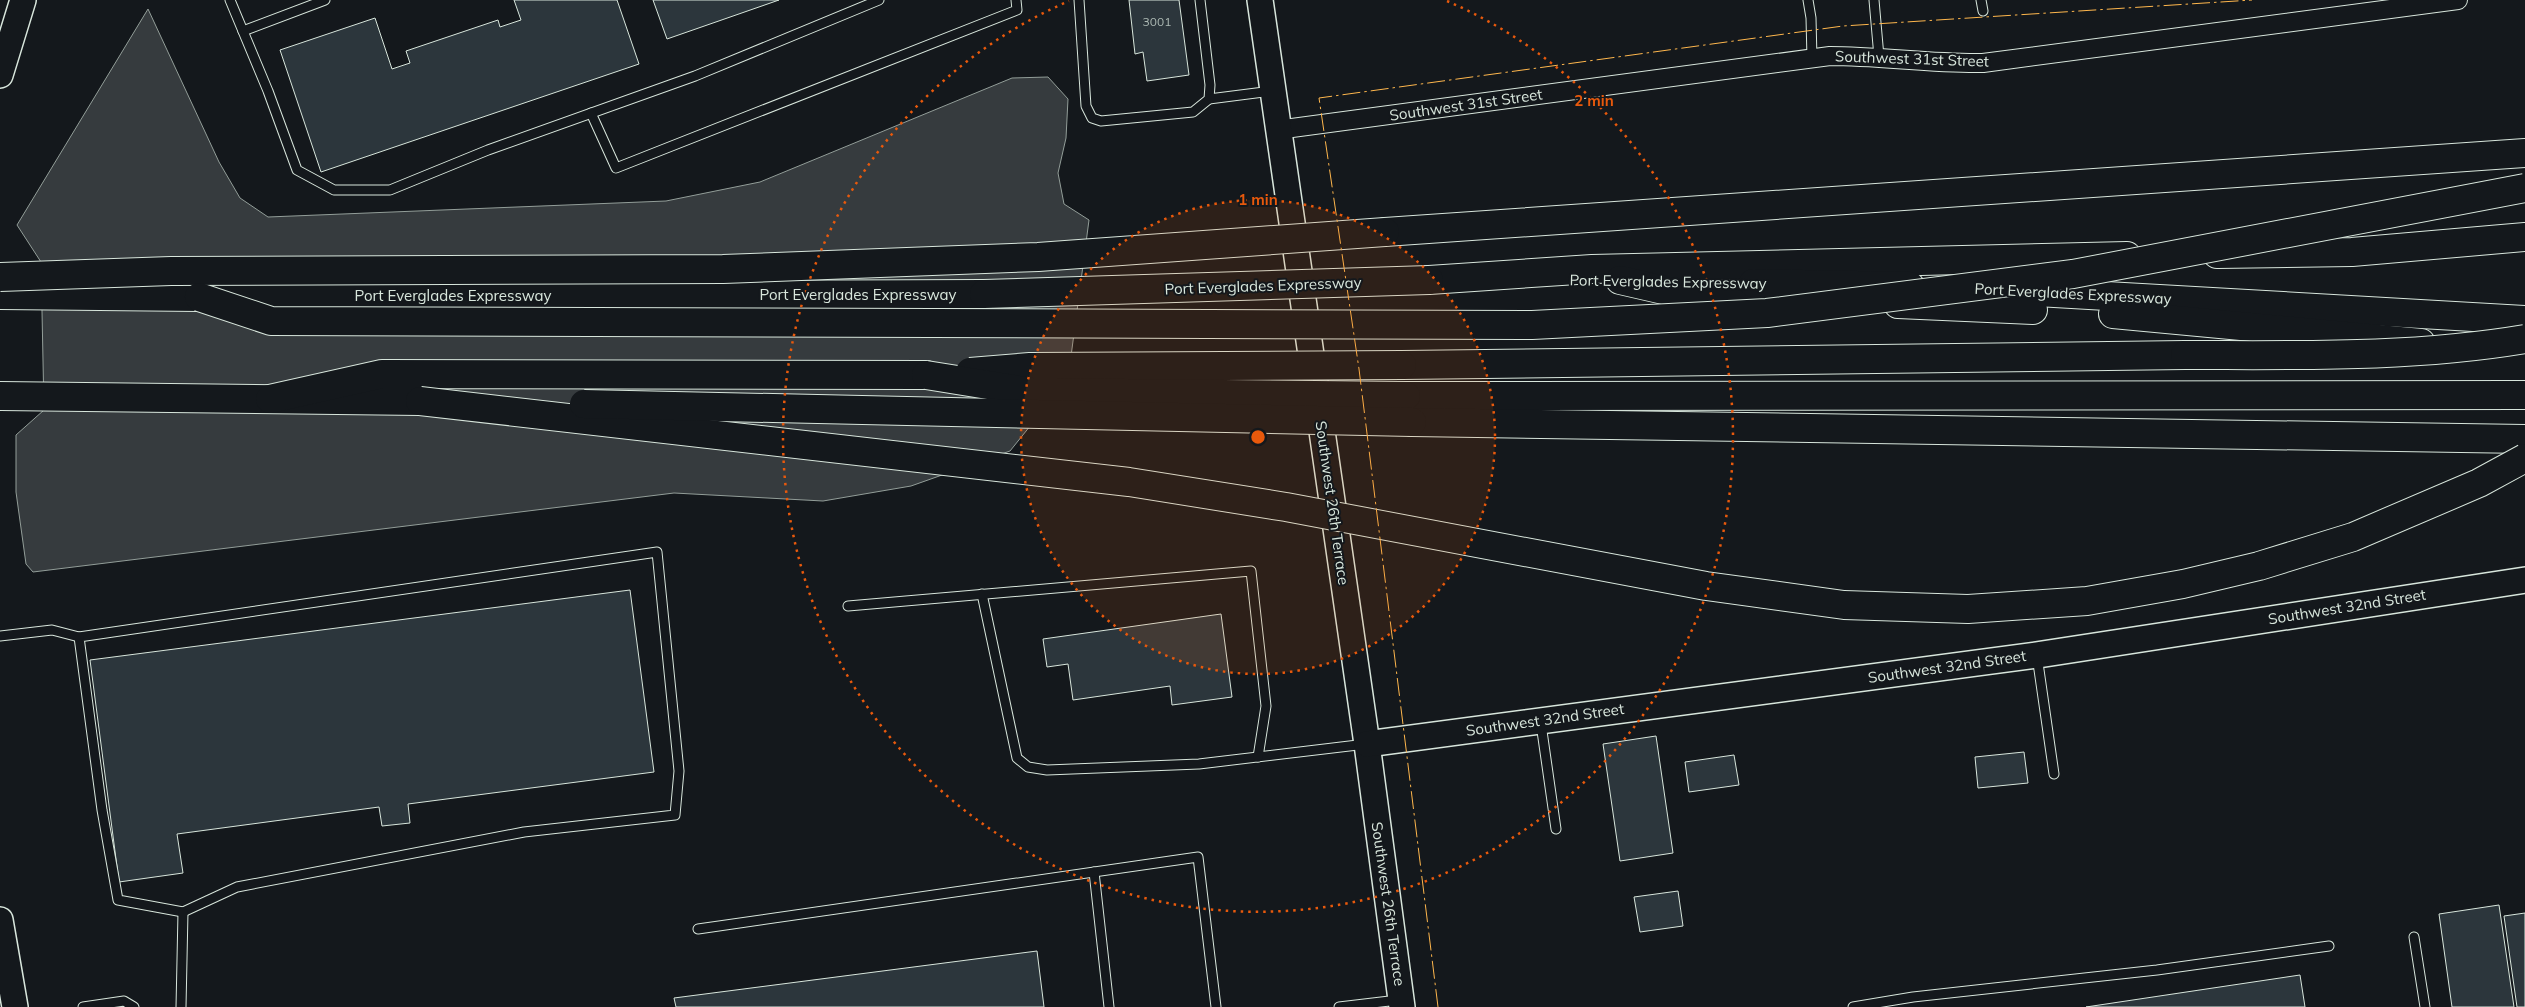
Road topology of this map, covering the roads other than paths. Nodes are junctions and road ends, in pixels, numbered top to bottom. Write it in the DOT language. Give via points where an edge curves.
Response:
graph roads {
  1 [pos="24,0"];
  2 [pos="230,0"];
  3 [pos="325,0"];
  4 [pos="879,0"];
  5 [pos="1016,0"];
  6 [pos="1080,0"];
  7 [pos="1200,0"];
  8 [pos="1260,0"];
  9 [pos="1808,0"];
  10 [pos="1874,0"];
  11 [pos="1981,0"];
  12 [pos="2458,0"];
  13 [pos="2406,3"];
  14 [pos="1984,11"];
  15 [pos="243,31"];
  16 [pos="1879,56"];
  17 [pos="1812,59"];
  18 [pos="0,75"];
  19 [pos="1272,91"];
  20 [pos="1209,99"];
  21 [pos="591,113"];
  22 [pos="1277,130"];
  23 [pos="2525,153"];
  24 [pos="2525,188"];
  25 [pos="2525,238"];
  26 [pos="0,276"];
  27 [pos="1429,280"];
  28 [pos="1620,280"];
  29 [pos="0,294"];
  30 [pos="199,297"];
  31 [pos="2525,320"];
  32 [pos="2525,339"];
  33 [pos="2525,350"];
  34 [pos="926,375"];
  35 [pos="2525,395"];
  36 [pos="0,396"];
  37 [pos="270,399"];
  38 [pos="420,400"];
  39 [pos="1409,409"];
  40 [pos="2435,438"];
  41 [pos="2525,439"];
  42 [pos="2525,452"];
  43 [pos="2525,458"];
  44 [pos="2525,580"];
  45 [pos="982,594"];
  46 [pos="848,606"];
  47 [pos="0,636"];
  48 [pos="79,637"];
  49 [pos="2037,655"];
  50 [pos="1540,721"];
  51 [pos="1367,744"];
  52 [pos="1258,757"];
  53 [pos="2054,774"];
  54 [pos="1556,829"];
  55 [pos="1094,872"];
  56 [pos="183,912"];
  57 [pos="0,920"];
  58 [pos="698,929"];
  59 [pos="2414,937"];
  60 [pos="2329,946"];
  61 [pos="1402,1003"];
  62 [pos="1895,1004"];
  63 [pos="15,1007"];
  64 [pos="83,1007"];
  65 [pos="134,1007"];
  66 [pos="181,1007"];
  67 [pos="1109,1007"];
  68 [pos="1216,1007"];
  69 [pos="1339,1007"];
  70 [pos="1853,1007"];
  71 [pos="2425,1007"];
  1 -- 18 [label="street"];
  2 -- 15 [label="lane"];
  3 -- 15 [label="lane"];
  4 -- 21 [label="lane" via="695,76"];
  5 -- 21 [label="lane" via="1017,10 616,168"];
  6 -- 20 [label="lane" via="1086,106 1092,118 1119,120 1193,112"];
  7 -- 20 [label="lane"];
  8 -- 19 [label="street, Southwest 26th Terrace"];
  9 -- 17 [label="lane"];
  10 -- 16 [label="lane"];
  11 -- 14 [label="lane"];
  12 -- 13 [label="street, Southwest 31st Street"];
  13 -- 16 [label="street, Southwest 31st Street" via="2016,60 1954,64"];
  15 -- 21 [label="lane" via="297,170 334,190 390,190"];
  16 -- 17 [label="street, Southwest 31st Street"];
  17 -- 22 [label="street, Southwest 31st Street"];
  19 -- 20 [label="lane"];
  19 -- 22 [label="street, Southwest 26th Terrace"];
  22 -- 51 [label="street, Southwest 26th Terrace"];
  23 -- 26 [label="highway, bridge" via="1038,257 723,269 171,270"];
  24 -- 30 [label="highway, bridge" via="2072,274 1767,313 1552,324 271,320"];
  25 -- 27 [label="highway" via="2352,252 1592,269"];
  27 -- 28 [label="highway, Port Everglades Expressway"];
  27 -- 30 [label="highway, Port Everglades Expressway, bridge" via="984,294"];
  28 -- 31 [label="highway, Port Everglades Expressway" via="1932,287"];
  28 -- 33 [label="highway" via="1681,294 2121,314 2462,347"];
  29 -- 30 [label="highway, Port Everglades Expressway"];
  32 -- 34 [label="highway, bridge" via="2471,348 2379,354 1030,367"];
  34 -- 37 [label="highway" via="382,374"];
  34 -- 39 [label="highway, bridge" via="1032,392"];
  35 -- 39 [label="highway"];
  36 -- 37 [label="highway"];
  37 -- 38 [label="highway"];
  38 -- 39 [label="highway, bridge"];
  38 -- 43 [label="highway, bridge" via="1129,482 1296,508 1706,586 1844,605 1968,609 2087,601 2259,566 2353,537 2479,483"];
  39 -- 40 [label="highway"];
  40 -- 41 [label="highway"];
  40 -- 42 [label="highway"];
  44 -- 49 [label="street, Southwest 32nd Street"];
  45 -- 46 [label="lane"];
  45 -- 52 [label="lane" via="1017,758 1028,767 1047,770 1199,764"];
  45 -- 52 [label="lane" via="1251,571 1266,706"];
  47 -- 48 [label="lane" via="52,630"];
  48 -- 56 [label="lane" via="102,810 118,900"];
  48 -- 56 [label="lane" via="657,552 679,771 675,815 524,832 238,886"];
  49 -- 50 [label="street, Southwest 32nd Street"];
  49 -- 53 [label="lane"];
  50 -- 51 [label="street, Southwest 32nd Street"];
  50 -- 54 [label="lane"];
  51 -- 52 [label="lane"];
  51 -- 61 [label="street, Southwest 26th Terrace"];
  55 -- 58 [label="lane"];
  55 -- 67 [label="lane"];
  55 -- 68 [label="lane" via="1198,857"];
  56 -- 66 [label="lane"];
  57 -- 63 [label="street"];
  59 -- 71 [label="lane"];
  60 -- 62 [label="lane"];
  61 -- 69 [label="lane"];
  62 -- 70 [label="lane"];
  64 -- 65 [label="lane" via="124,1002"];
}
